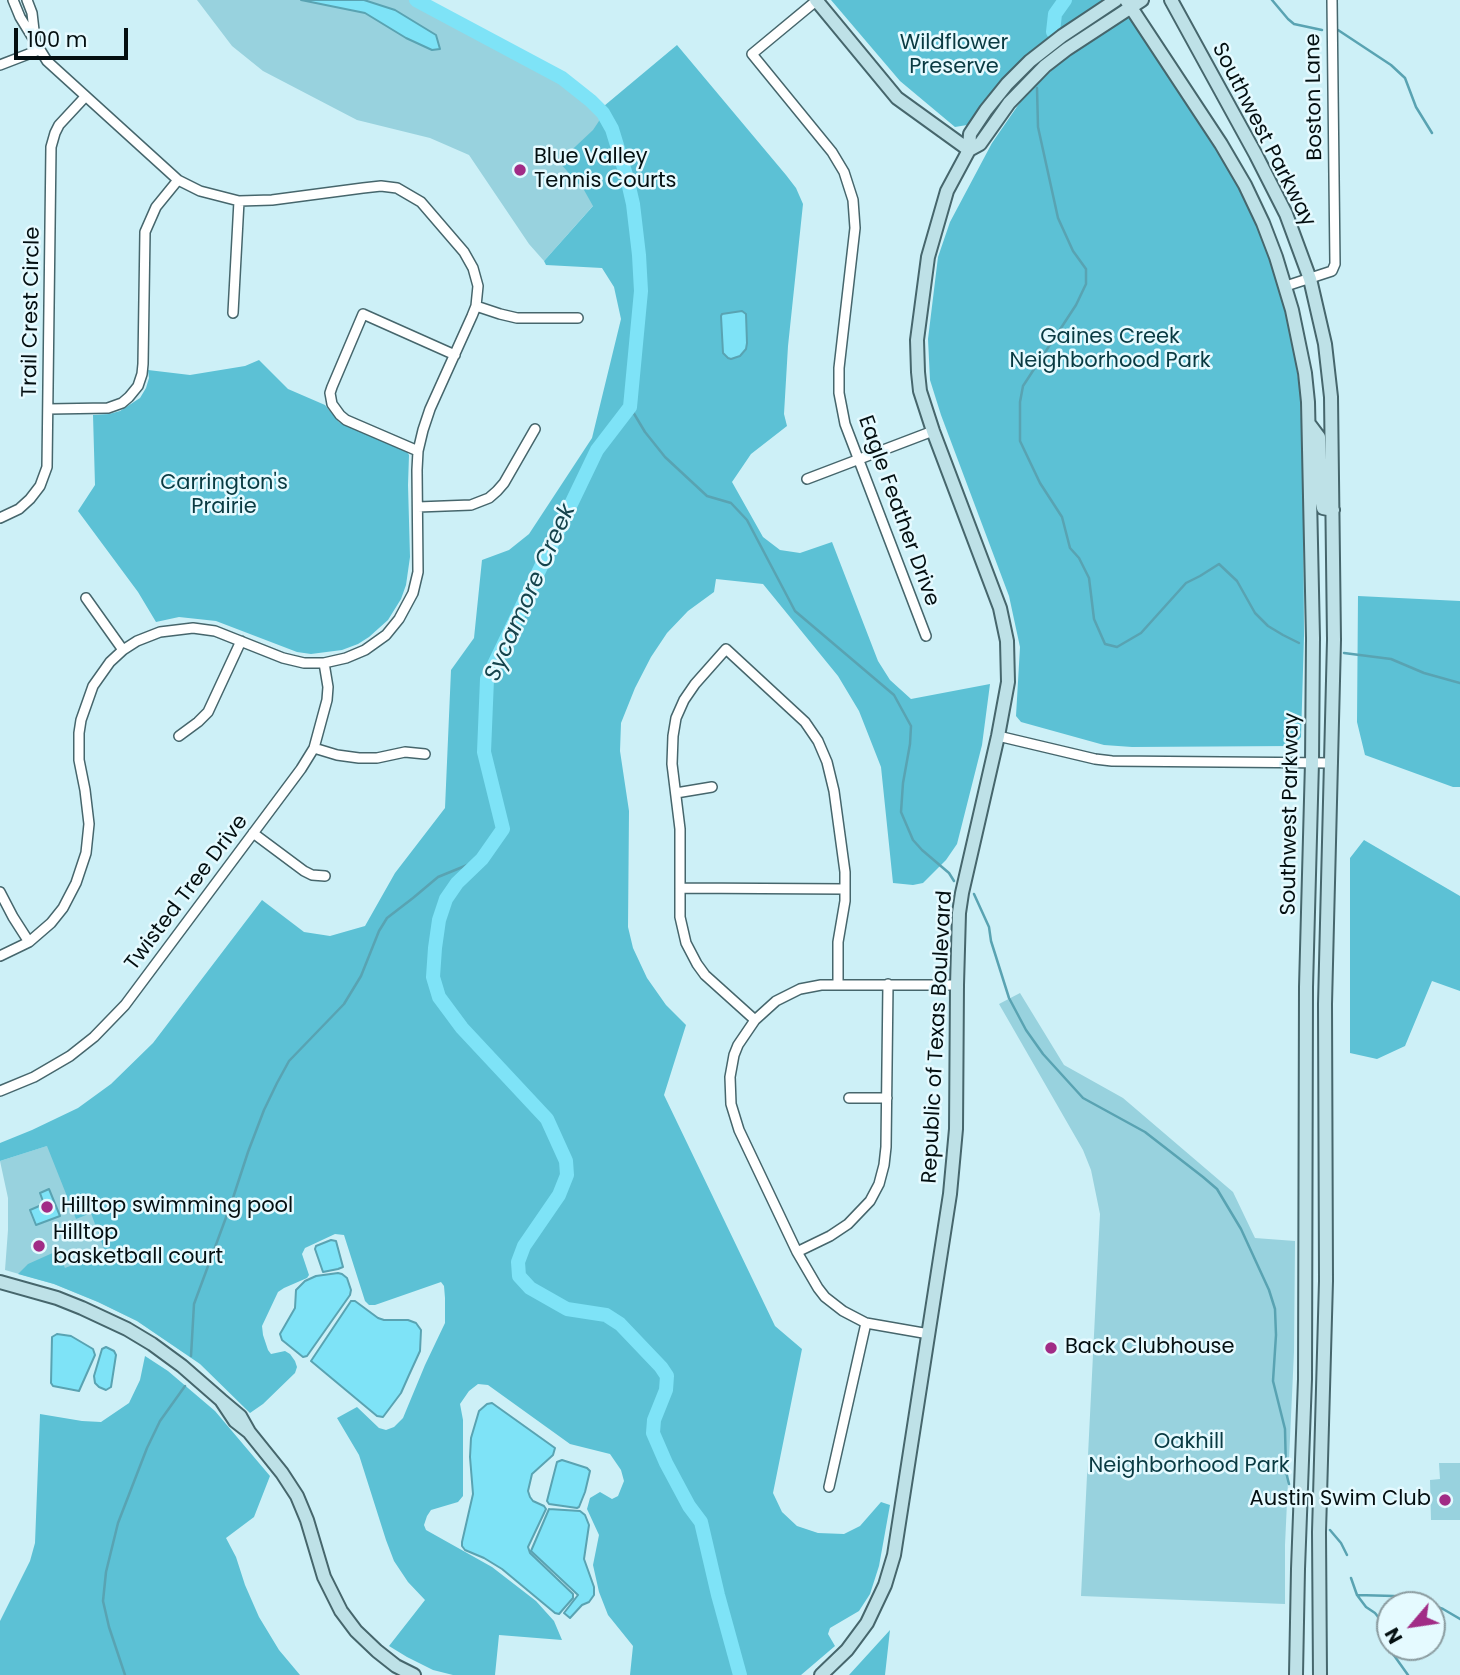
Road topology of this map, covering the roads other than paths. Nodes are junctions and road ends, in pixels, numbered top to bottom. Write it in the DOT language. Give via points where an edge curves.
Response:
graph roads {
  1 [pos="13,0"];
  2 [pos="27,0"];
  3 [pos="816,0"];
  4 [pos="1116,0"];
  5 [pos="1171,0"];
  6 [pos="1332,0"];
  7 [pos="1133,3"];
  8 [pos="35,40"];
  9 [pos="39,50"];
  10 [pos="0,65"];
  11 [pos="85,97"];
  12 [pos="968,150"];
  13 [pos="178,180"];
  14 [pos="239,201"];
  15 [pos="1310,279"];
  16 [pos="1286,286"];
  17 [pos="476,306"];
  18 [pos="233,313"];
  19 [pos="578,318"];
  20 [pos="455,355"];
  21 [pos="49,409"];
  22 [pos="1310,425"];
  23 [pos="535,429"];
  24 [pos="933,431"];
  25 [pos="418,451"];
  26 [pos="858,458"];
  27 [pos="807,478"];
  28 [pos="418,507"];
  29 [pos="1334,510"];
  30 [pos="0,518"];
  31 [pos="86,598"];
  32 [pos="926,636"];
  33 [pos="242,642"];
  34 [pos="123,650"];
  35 [pos="324,663"];
  36 [pos="179,736"];
  37 [pos="998,736"];
  38 [pos="314,748"];
  39 [pos="425,754"];
  40 [pos="1312,762"];
  41 [pos="1332,763"];
  42 [pos="712,788"];
  43 [pos="676,793"];
  44 [pos="253,833"];
  45 [pos="325,876"];
  46 [pos="680,888"];
  47 [pos="845,888"];
  48 [pos="0,892"];
  49 [pos="29,942"];
  50 [pos="0,956"];
  51 [pos="838,984"];
  52 [pos="888,984"];
  53 [pos="957,985"];
  54 [pos="755,1020"];
  55 [pos="0,1091"];
  56 [pos="849,1098"];
  57 [pos="887,1098"];
  58 [pos="797,1252"];
  59 [pos="0,1282"];
  60 [pos="866,1323"];
  61 [pos="929,1334"];
  62 [pos="828,1487"];
  63 [pos="1319,1568"];
  64 [pos="1298,1569"];
  65 [pos="414,1675"];
  66 [pos="821,1675"];
  67 [pos="1296,1675"];
  68 [pos="1320,1675"];
  1 -- 8 [label="street"];
  2 -- 8 [label="street"];
  3 -- 12 [label="main road" via="897,98"];
  3 -- 26 [label="street, Eagle Feather Drive" via="752,54 832,152 853,200 855,228 839,393"];
  4 -- 12 [label="main road, Republic of Texas Boulevard" via="1062,36 1007,83 970,134"];
  5 -- 15 [label="main road, Southwest Parkway" via="1271,182"];
  6 -- 15 [label="street, Boston Lane" via="1335,264 1332,271"];
  7 -- 12 [label="main road, Republic of Texas Boulevard" via="1045,66 1009,103 980,144"];
  7 -- 16 [label="main road, Southwest Parkway" via="1245,185"];
  8 -- 9 [label="street"];
  9 -- 10 [label="street"];
  9 -- 11 [label="street"];
  11 -- 13 [label="street"];
  11 -- 21 [label="street, Trail Crest Circle" via="60,125 51,147"];
  12 -- 24 [label="main road, Republic of Texas Boulevard" via="947,191 925,276 918,372"];
  13 -- 14 [label="street"];
  13 -- 21 [label="street" via="153,212 145,232 143,364 138,386 122,403 108,408"];
  14 -- 17 [label="street" via="397,188 421,202 464,252 476,274"];
  14 -- 18 [label="street"];
  15 -- 16 [label="street, Boston Lane"];
  15 -- 29 [label="main road, Southwest Parkway" via="1328,368"];
  16 -- 22 [label="main road, Southwest Parkway" via="1305,373"];
  17 -- 19 [label="street" via="517,318"];
  17 -- 20 [label="street"];
  20 -- 25 [label="street" via="430,409"];
  20 -- 25 [label="street" via="363,314 332,387 332,404 346,420"];
  21 -- 30 [label="street, Trail Crest Circle" via="45,475 25,504"];
  22 -- 29 [label="main road" via="1319,437 1324,508"];
  22 -- 40 [label="main road, Southwest Parkway"];
  23 -- 28 [label="street" via="498,491 489,498 471,505"];
  24 -- 26 [label="street"];
  24 -- 37 [label="main road, Republic of Texas Boulevard" via="1003,619 1008,682"];
  25 -- 28 [label="street"];
  26 -- 27 [label="street"];
  26 -- 32 [label="street, Eagle Feather Drive"];
  28 -- 35 [label="street" via="418,572 405,611 377,642 353,656"];
  29 -- 41 [label="main road, Southwest Parkway"];
  31 -- 34 [label="street"];
  33 -- 34 [label="street" via="215,631 184,628 151,635"];
  33 -- 35 [label="street" via="283,659"];
  33 -- 36 [label="street" via="208,712"];
  34 -- 49 [label="street" via="93,686 81,720 79,760 89,824 82,870 63,908"];
  35 -- 38 [label="street, Twisted Tree Drive" via="327,699"];
  37 -- 40 [label="street" via="1103,760"];
  37 -- 53 [label="main road, Republic of Texas Boulevard" via="962,893"];
  38 -- 39 [label="street" via="359,758"];
  38 -- 44 [label="street, Twisted Tree Drive"];
  40 -- 41 [label="street"];
  40 -- 64 [label="main road, Southwest Parkway" via="1305,1379"];
  41 -- 63 [label="main road, Southwest Parkway"];
  42 -- 43 [label="street"];
  43 -- 46 [label="street"];
  43 -- 47 [label="street" via="671,750 676,718 689,691 726,649 797,713 818,741 831,775"];
  44 -- 45 [label="street" via="304,871"];
  44 -- 55 [label="street, Twisted Tree Drive" via="116,1015 70,1056"];
  46 -- 47 [label="street"];
  46 -- 54 [label="street" via="682,931 691,954 709,980"];
  47 -- 51 [label="street"];
  48 -- 49 [label="street"];
  49 -- 50 [label="street"];
  51 -- 52 [label="street"];
  51 -- 54 [label="street" via="788,994"];
  52 -- 53 [label="street"];
  52 -- 57 [label="street"];
  53 -- 61 [label="main road, Republic of Texas Boulevard" via="954,1154"];
  54 -- 58 [label="street" via="734,1055 731,1104"];
  56 -- 57 [label="street"];
  57 -- 58 [label="street" via="887,1147 870,1201 839,1231"];
  58 -- 60 [label="street" via="825,1297"];
  59 -- 65 [label="main road" via="57,1298 127,1329 182,1366 236,1412 297,1496 324,1577 341,1611 377,1651"];
  60 -- 61 [label="street"];
  60 -- 62 [label="street"];
  61 -- 66 [label="main road, Republic of Texas Boulevard" via="890,1570 861,1632"];
  63 -- 64 [label="main road"];
  63 -- 68 [label="main road, Southwest Parkway"];
  64 -- 67 [label="main road, Southwest Parkway"];
}
